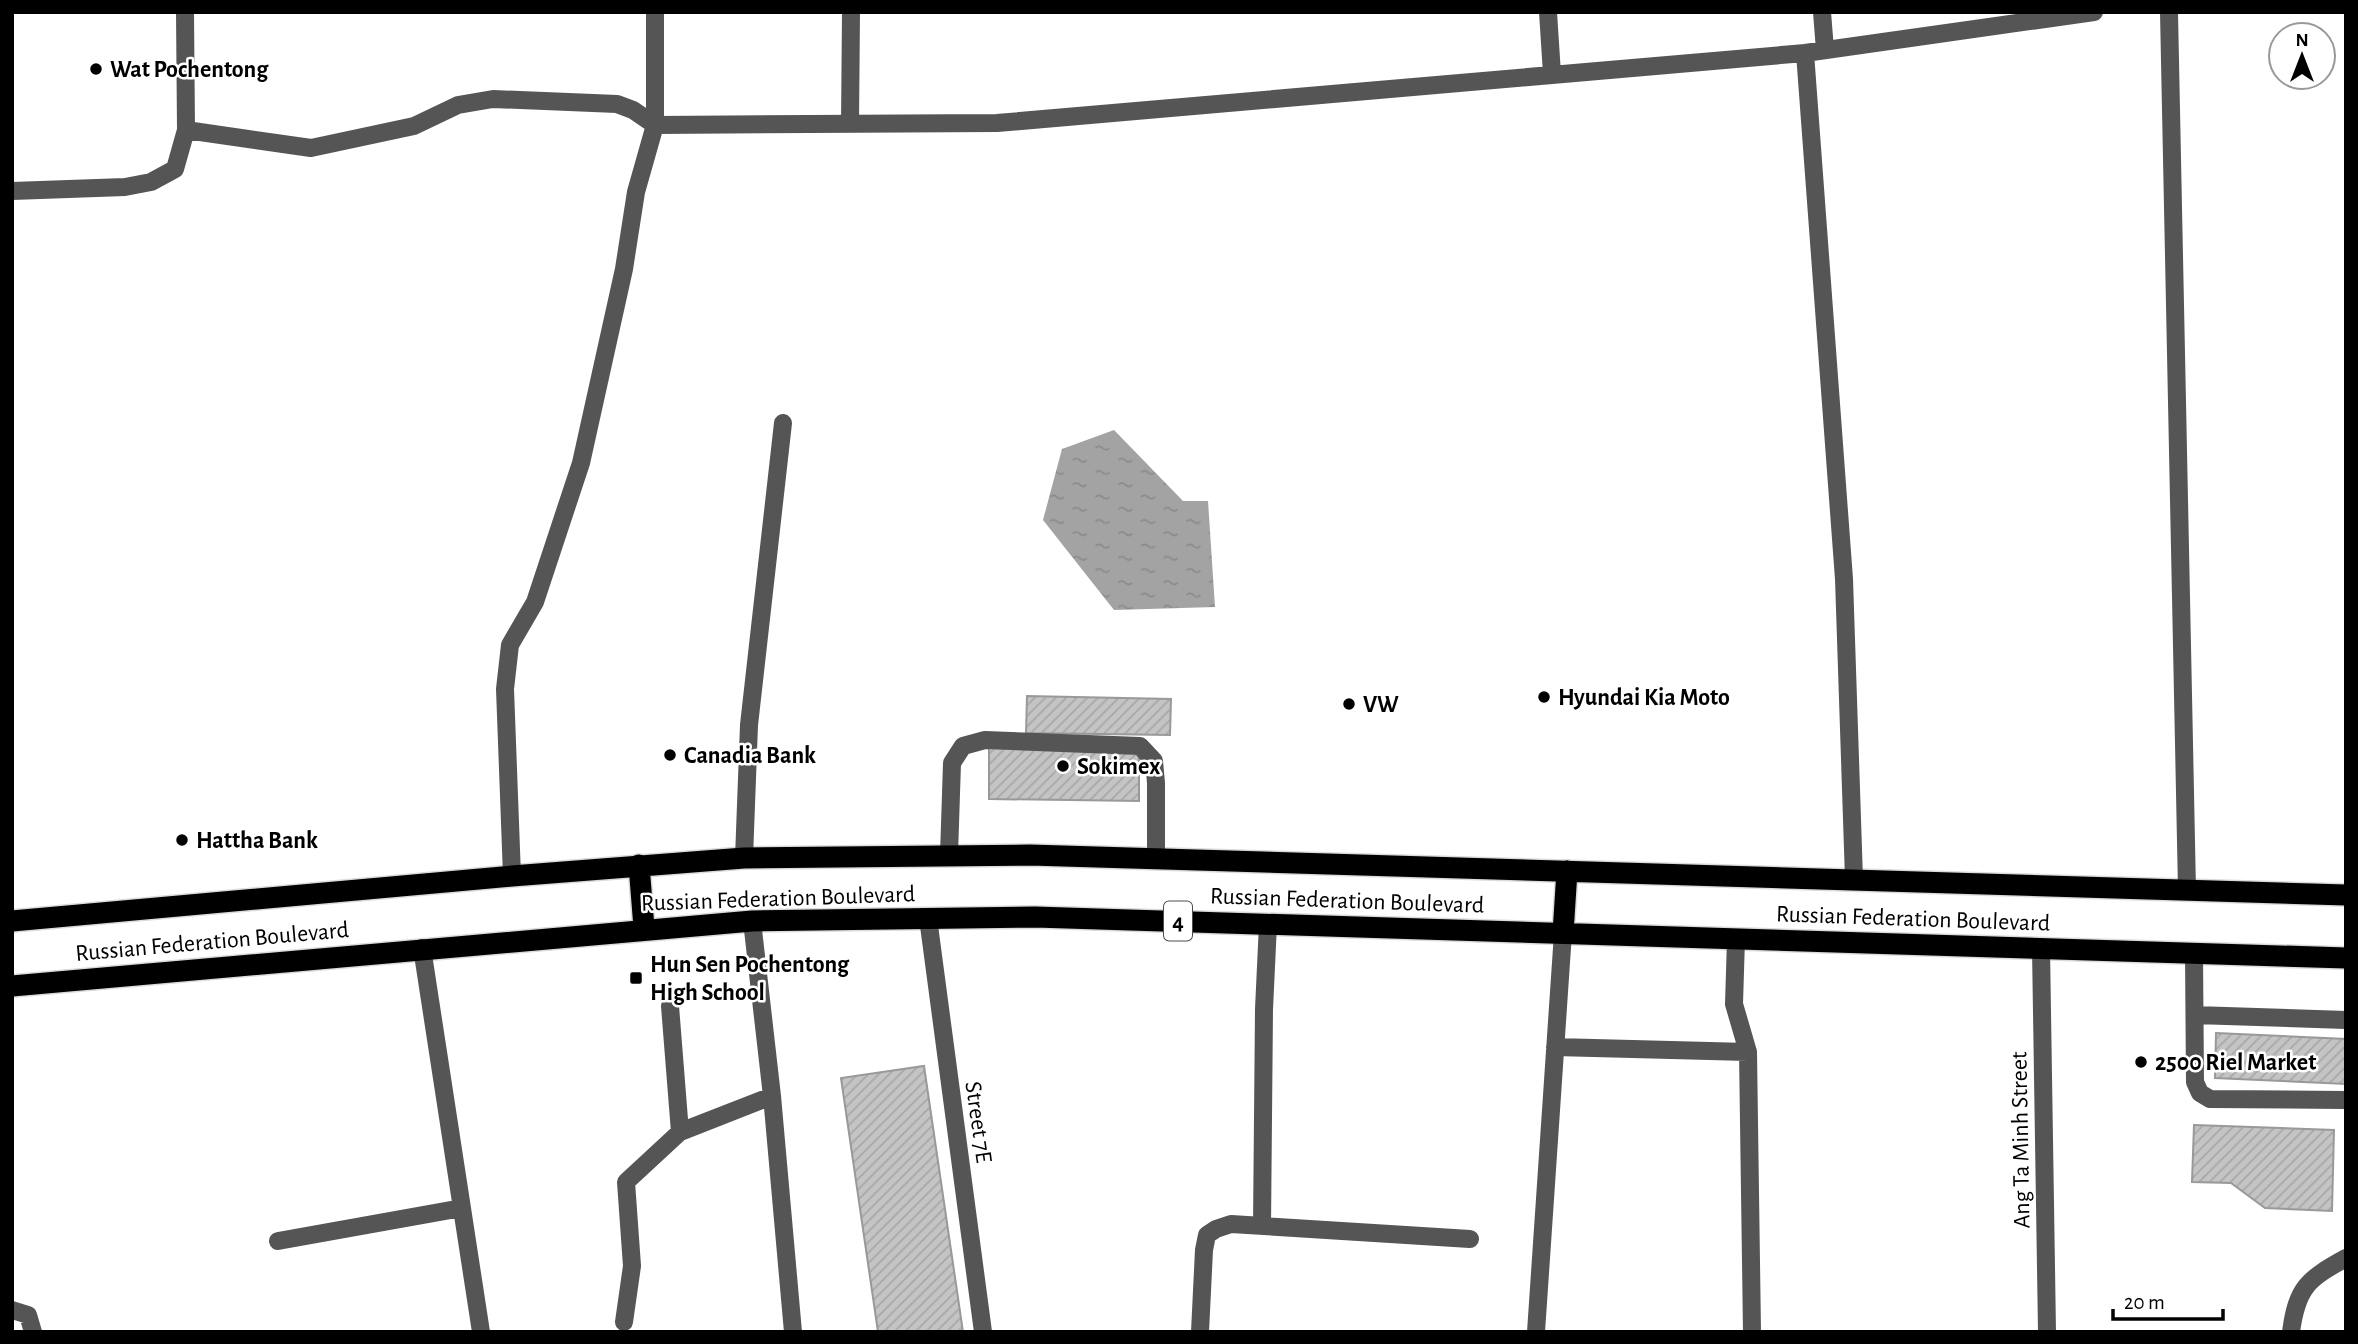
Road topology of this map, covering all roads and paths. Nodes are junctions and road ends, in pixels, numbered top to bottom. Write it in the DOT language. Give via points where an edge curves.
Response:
graph roads {
  1 [pos="185,12"];
  2 [pos="655,12"];
  3 [pos="851,12"];
  4 [pos="1548,12"];
  5 [pos="1822,12"];
  6 [pos="2094,12"];
  7 [pos="2169,12"];
  8 [pos="2043,15"];
  9 [pos="1825,50"];
  10 [pos="1805,53"];
  11 [pos="1552,74"];
  12 [pos="850,124"];
  13 [pos="655,125"];
  14 [pos="186,130"];
  15 [pos="12,191"];
  16 [pos="783,423"];
  17 [pos="949,855"];
  18 [pos="744,858"];
  19 [pos="1156,859"];
  20 [pos="639,865"];
  21 [pos="1567,871"];
  22 [pos="512,876"];
  23 [pos="1854,880"];
  24 [pos="2187,890"];
  25 [pos="2346,895"];
  26 [pos="928,918"];
  27 [pos="752,920"];
  28 [pos="12,921"];
  29 [pos="1268,924"];
  30 [pos="644,929"];
  31 [pos="1563,933"];
  32 [pos="1736,939"];
  33 [pos="422,948"];
  34 [pos="2041,948"];
  35 [pos="2194,953"];
  36 [pos="2346,958"];
  37 [pos="12,986"];
  38 [pos="670,1006"];
  39 [pos="2195,1016"];
  40 [pos="2346,1020"];
  41 [pos="1555,1047"];
  42 [pos="1748,1052"];
  43 [pos="772,1096"];
  44 [pos="2346,1100"];
  45 [pos="680,1132"];
  46 [pos="462,1209"];
  47 [pos="1262,1226"];
  48 [pos="1470,1238"];
  49 [pos="278,1241"];
  50 [pos="2346,1258"];
  51 [pos="12,1310"];
  52 [pos="624,1322"];
  53 [pos="33,1332"];
  54 [pos="481,1332"];
  55 [pos="793,1332"];
  56 [pos="983,1332"];
  57 [pos="1200,1332"];
  58 [pos="1536,1332"];
  59 [pos="1752,1332"];
  60 [pos="2047,1332"];
  61 [pos="2291,1332"];
  1 -- 14 [label="street"];
  2 -- 13 [label="street"];
  3 -- 12 [label="street"];
  4 -- 11 [label="street"];
  5 -- 9 [label="street"];
  6 -- 8 [label="street"];
  7 -- 24 [label="street"];
  8 -- 9 [label="street"];
  9 -- 10 [label="street"];
  10 -- 11 [label="street"];
  10 -- 23 [label="street" via="1844,579"];
  11 -- 12 [label="street" via="996,123"];
  12 -- 13 [label="street"];
  13 -- 14 [label="street" via="617,104 493,99 458,105 414,126 311,149"];
  13 -- 22 [label="street" via="636,192 582,463 535,602 510,645 505,689"];
  14 -- 15 [label="street" via="176,169 151,182"];
  16 -- 18 [label="street" via="749,725"];
  17 -- 18 [label="highway, Russian Federation Boulevard"];
  17 -- 19 [label="highway, Russian Federation Boulevard"];
  17 -- 19 [label="street" via="952,763 963,746 985,740 1140,746 1154,761"];
  18 -- 20 [label="highway, Russian Federation Boulevard"];
  19 -- 21 [label="highway, Russian Federation Boulevard"];
  20 -- 22 [label="highway, Russian Federation Boulevard"];
  20 -- 30 [label="highway"];
  21 -- 23 [label="highway, Russian Federation Boulevard"];
  21 -- 31 [label="highway"];
  22 -- 28 [label="highway, Russian Federation Boulevard"];
  23 -- 24 [label="highway, Russian Federation Boulevard"];
  24 -- 25 [label="highway, Russian Federation Boulevard"];
  26 -- 27 [label="highway, Russian Federation Boulevard / 4"];
  26 -- 29 [label="highway, Russian Federation Boulevard / 4"];
  26 -- 56 [label="street, Street 7E"];
  27 -- 30 [label="highway, Russian Federation Boulevard / 4"];
  27 -- 43 [label="street"];
  29 -- 31 [label="highway, Russian Federation Boulevard / 4"];
  29 -- 47 [label="street"];
  30 -- 33 [label="highway, Russian Federation Boulevard / 4"];
  31 -- 32 [label="highway, Russian Federation Boulevard / 4"];
  31 -- 41 [label="street"];
  32 -- 34 [label="highway, Russian Federation Boulevard / 4"];
  32 -- 42 [label="street" via="1734,1004"];
  33 -- 37 [label="highway, Russian Federation Boulevard / 4"];
  33 -- 46 [label="street"];
  34 -- 35 [label="highway, Russian Federation Boulevard / 4"];
  34 -- 60 [label="street, Ang Ta Minh Street"];
  35 -- 36 [label="highway, Russian Federation Boulevard / 4"];
  35 -- 39 [label="street"];
  38 -- 45 [label="street"];
  39 -- 40 [label="street"];
  39 -- 44 [label="street" via="2195,1082 2200,1093 2210,1099"];
  41 -- 42 [label="street"];
  41 -- 58 [label="street"];
  42 -- 59 [label="street"];
  43 -- 45 [label="street"];
  43 -- 55 [label="street"];
  45 -- 52 [label="street" via="626,1182 632,1266"];
  46 -- 49 [label="street"];
  46 -- 54 [label="street"];
  47 -- 48 [label="street"];
  47 -- 57 [label="street" via="1231,1224 1207,1235"];
  50 -- 61 [label="street" via="2305,1286 2294,1306"];
  51 -- 53 [label="street" via="28,1315"];
}
